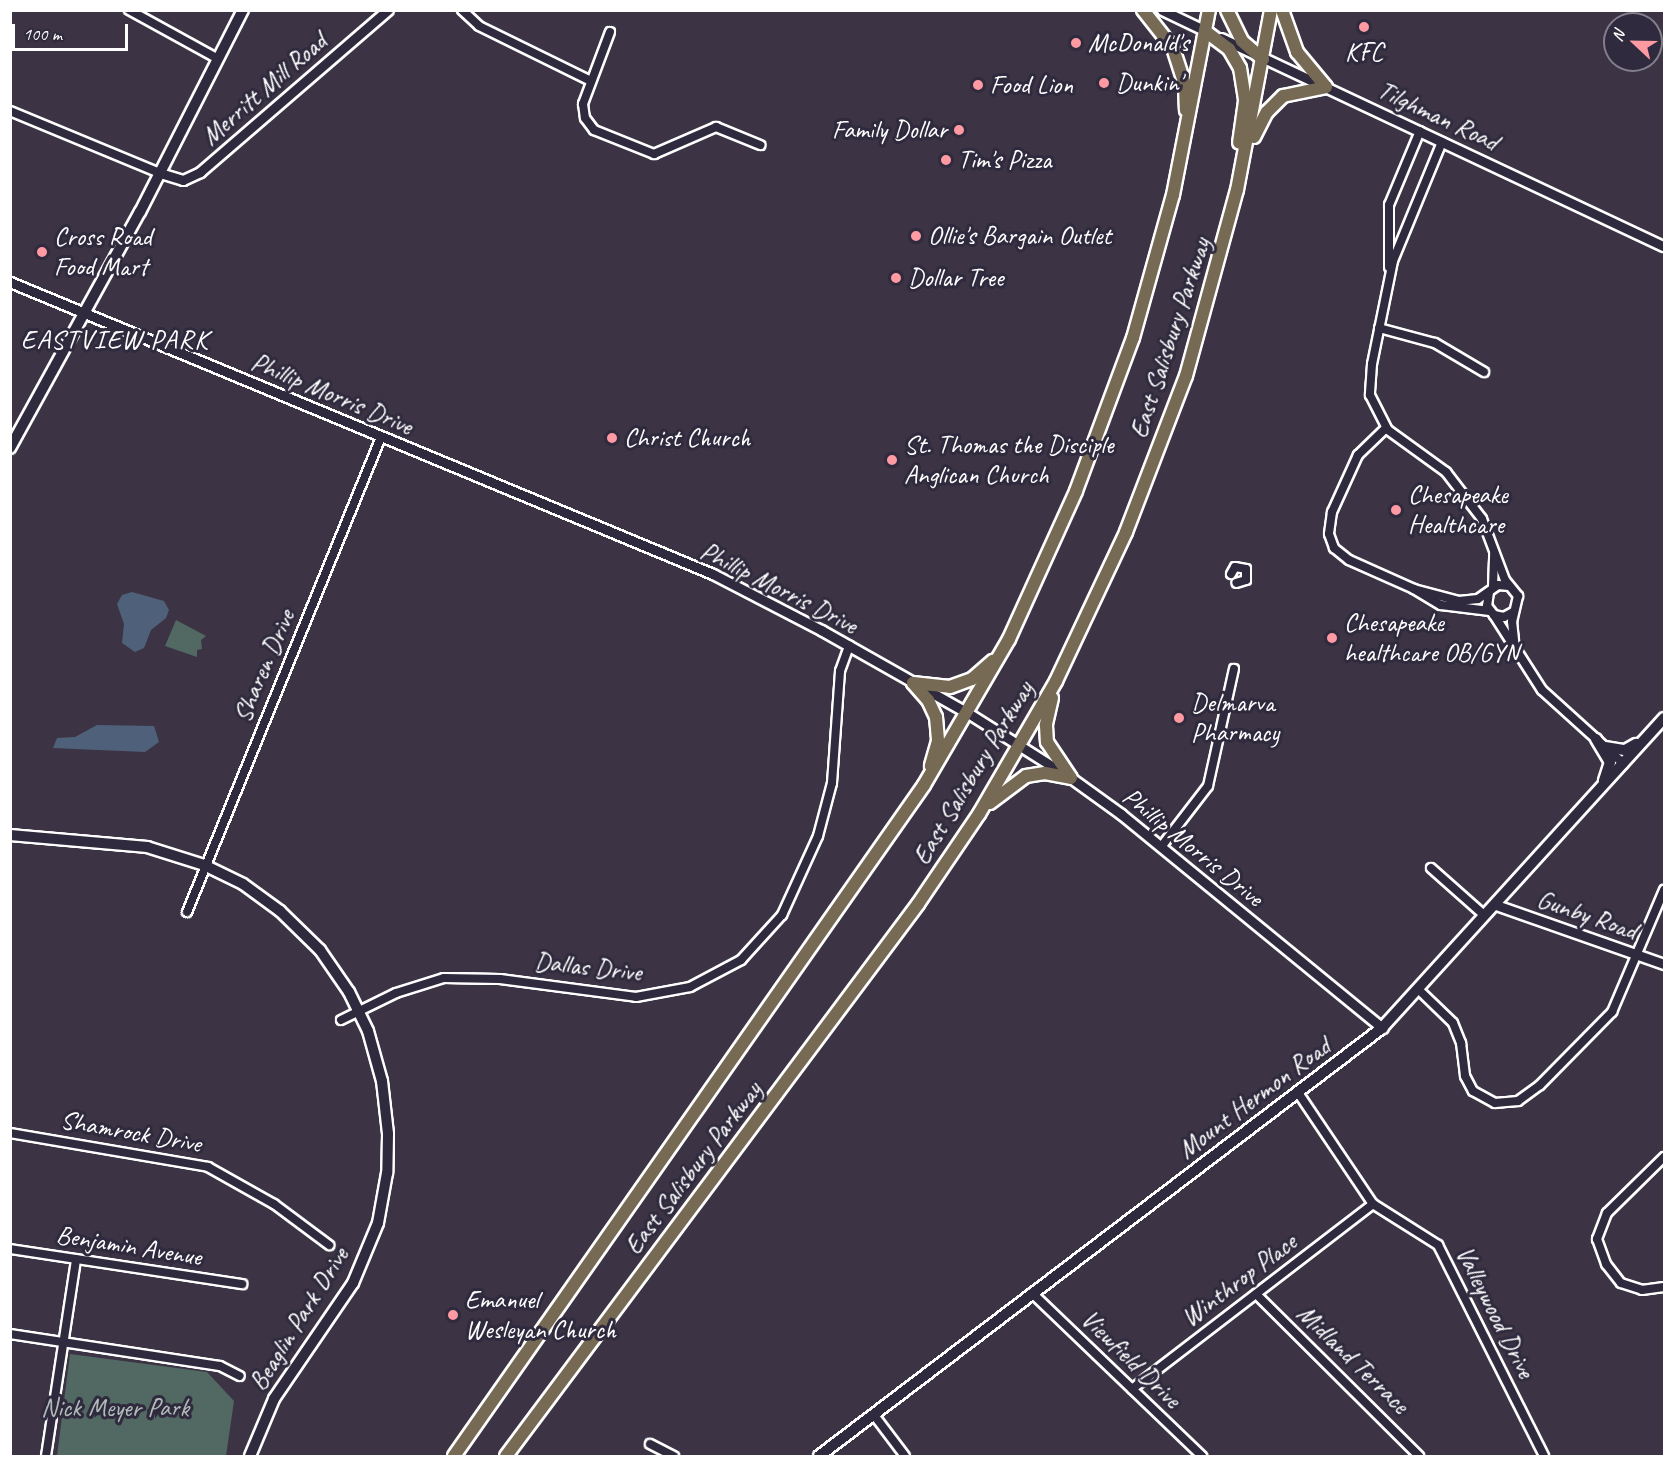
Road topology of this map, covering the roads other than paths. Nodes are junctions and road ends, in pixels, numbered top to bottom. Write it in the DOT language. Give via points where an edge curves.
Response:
graph roads {
  1 [pos="129,10"];
  2 [pos="243,10"];
  3 [pos="388,10"];
  4 [pos="462,10"];
  5 [pos="1143,10"];
  6 [pos="1162,10"];
  7 [pos="1209,10"];
  8 [pos="1227,10"];
  9 [pos="1271,10"];
  10 [pos="1282,10"];
  11 [pos="1206,31"];
  12 [pos="610,32"];
  13 [pos="218,59"];
  14 [pos="1263,59"];
  15 [pos="591,81"];
  16 [pos="1326,87"];
  17 [pos="10,111"];
  18 [pos="1420,131"];
  19 [pos="1186,137"];
  20 [pos="1442,142"];
  21 [pos="760,145"];
  22 [pos="1244,160"];
  23 [pos="160,173"];
  24 [pos="1227,231"];
  25 [pos="1665,246"];
  26 [pos="1389,279"];
  27 [pos="10,282"];
  28 [pos="84,313"];
  29 [pos="1378,328"];
  30 [pos="1484,372"];
  31 [pos="1386,428"];
  32 [pos="381,437"];
  33 [pos="10,448"];
  34 [pos="1494,548"];
  35 [pos="1231,574"];
  36 [pos="1236,583"];
  37 [pos="1509,586"];
  38 [pos="1414,588"];
  39 [pos="1491,590"];
  40 [pos="1513,612"];
  41 [pos="1492,613"];
  42 [pos="849,646"];
  43 [pos="1515,650"];
  44 [pos="1000,655"];
  45 [pos="1234,669"];
  46 [pos="1056,681"];
  47 [pos="913,683"];
  48 [pos="968,713"];
  49 [pos="1665,718"];
  50 [pos="1647,738"];
  51 [pos="1596,740"];
  52 [pos="1020,745"];
  53 [pos="1605,747"];
  54 [pos="1624,764"];
  55 [pos="1071,778"];
  56 [pos="924,785"];
  57 [pos="1602,788"];
  58 [pos="979,814"];
  59 [pos="10,835"];
  60 [pos="1161,847"];
  61 [pos="204,865"];
  62 [pos="1431,868"];
  63 [pos="1665,890"];
  64 [pos="1496,905"];
  65 [pos="187,912"];
  66 [pos="1485,916"];
  67 [pos="1636,954"];
  68 [pos="1665,964"];
  69 [pos="1419,990"];
  70 [pos="358,1011"];
  71 [pos="341,1020"];
  72 [pos="1382,1028"];
  73 [pos="1299,1094"];
  74 [pos="10,1133"];
  75 [pos="1665,1157"];
  76 [pos="1373,1204"];
  77 [pos="328,1245"];
  78 [pos="10,1249"];
  79 [pos="76,1259"];
  80 [pos="242,1284"];
  81 [pos="1665,1287"];
  82 [pos="1032,1293"];
  83 [pos="1256,1294"];
  84 [pos="10,1334"];
  85 [pos="62,1342"];
  86 [pos="240,1376"];
  87 [pos="1132,1389"];
  88 [pos="874,1415"];
  89 [pos="650,1444"];
  90 [pos="46,1456"];
  91 [pos="250,1456"];
  92 [pos="454,1456"];
  93 [pos="506,1456"];
  94 [pos="674,1456"];
  95 [pos="819,1456"];
  96 [pos="905,1456"];
  97 [pos="1202,1456"];
  98 [pos="1419,1456"];
  99 [pos="1544,1456"];
  1 -- 13 [label="street"];
  2 -- 13 [label="main road"];
  3 -- 23 [label="street, Merritt Mill Road" via="200,172 183,180"];
  4 -- 15 [label="street" via="480,26"];
  5 -- 19 [label="main road" via="1173,48 1185,85"];
  6 -- 11 [label="street, Tilghman Road"];
  7 -- 11 [label="main road, East Salisbury Parkway"];
  8 -- 14 [label="main road" via="1242,41"];
  9 -- 14 [label="main road, East Salisbury Parkway"];
  10 -- 16 [label="main road" via="1290,40"];
  11 -- 14 [label="street, Tilghman Road"];
  11 -- 19 [label="main road, East Salisbury Parkway"];
  11 -- 24 [label="main road" via="1235,56 1245,91 1242,130 1224,209"];
  12 -- 15 [label="street"];
  13 -- 23 [label="main road"];
  14 -- 16 [label="street, Tilghman Road"];
  14 -- 22 [label="main road, East Salisbury Parkway"];
  15 -- 21 [label="street" via="584,104 589,124 639,150 660,153 716,127"];
  16 -- 18 [label="street, Tilghman Road"];
  16 -- 22 [label="main road" via="1290,93 1275,102"];
  17 -- 23 [label="street"];
  18 -- 20 [label="street, Tilghman Road"];
  18 -- 26 [label="street" via="1389,205"];
  19 -- 44 [label="main road, East Salisbury Parkway" via="1155,262 1114,392 1058,534"];
  20 -- 25 [label="street, Tilghman Road"];
  20 -- 26 [label="street" via="1400,238"];
  22 -- 24 [label="main road, East Salisbury Parkway"];
  23 -- 28 [label="main road"];
  24 -- 46 [label="main road, East Salisbury Parkway" via="1198,337 1157,454 1105,580"];
  26 -- 29 [label="street"];
  27 -- 28 [label="street, Phillip Morris Drive"];
  28 -- 32 [label="street, Phillip Morris Drive"];
  28 -- 33 [label="main road"];
  29 -- 30 [label="street" via="1434,343"];
  29 -- 31 [label="street" via="1369,386"];
  31 -- 34 [label="street" via="1446,472 1482,519"];
  31 -- 38 [label="street" via="1358,455 1332,512 1329,534 1343,557"];
  32 -- 42 [label="street, Phillip Morris Drive" via="713,574"];
  32 -- 61 [label="street, Sharen Drive"];
  34 -- 37 [label="street"];
  34 -- 39 [label="street"];
  35 -- 36 [label="street" via="1238,566 1247,572 1246,580"];
  37 -- 39 [label="street"];
  37 -- 40 [label="street" via="1518,596"];
  38 -- 39 [label="street" via="1458,602"];
  38 -- 41 [label="street" via="1446,607"];
  39 -- 41 [label="street" via="1486,601"];
  40 -- 41 [label="street" via="1504,617"];
  40 -- 43 [label="street"];
  41 -- 43 [label="street"];
  42 -- 47 [label="street, Phillip Morris Drive"];
  42 -- 70 [label="street, Dallas Drive" via="840,671 832,783 818,836 782,915 741,960 698,985 650,996 612,995 461,976 412,987"];
  43 -- 51 [label="street" via="1542,690"];
  44 -- 47 [label="main road" via="963,683 941,688"];
  44 -- 48 [label="main road, East Salisbury Parkway"];
  45 -- 60 [label="street" via="1208,786"];
  46 -- 52 [label="main road, East Salisbury Parkway"];
  46 -- 55 [label="main road" via="1046,725 1047,742"];
  47 -- 48 [label="street, Phillip Morris Drive"];
  47 -- 56 [label="main road" via="933,708 939,729"];
  48 -- 52 [label="street, Phillip Morris Drive"];
  48 -- 56 [label="main road, East Salisbury Parkway"];
  49 -- 50 [label="main road, Mount Hermon Road"];
  50 -- 53 [label="main road" via="1625,750"];
  50 -- 54 [label="main road, Mount Hermon Road"];
  51 -- 53 [label="street"];
  51 -- 57 [label="main road" via="1610,762"];
  52 -- 55 [label="street, Phillip Morris Drive"];
  52 -- 58 [label="main road, East Salisbury Parkway"];
  53 -- 54 [label="street"];
  54 -- 57 [label="main road, Mount Hermon Road"];
  55 -- 58 [label="main road" via="1045,773 1026,776 1006,787"];
  55 -- 60 [label="street, Phillip Morris Drive"];
  56 -- 92 [label="main road, East Salisbury Parkway"];
  57 -- 64 [label="main road, Mount Hermon Road"];
  58 -- 93 [label="main road, East Salisbury Parkway" via="918,904"];
  59 -- 61 [label="main road, Beaglin Park Drive" via="132,844"];
  60 -- 72 [label="street, Phillip Morris Drive"];
  61 -- 65 [label="street, Sharen Drive"];
  61 -- 70 [label="main road, Beaglin Park Drive" via="255,891 293,921 330,964"];
  62 -- 66 [label="street"];
  63 -- 67 [label="street"];
  64 -- 66 [label="main road, Mount Hermon Road"];
  64 -- 67 [label="street, Gunby Road"];
  66 -- 69 [label="main road, Mount Hermon Road"];
  67 -- 68 [label="street, Gunby Road"];
  67 -- 69 [label="street" via="1619,1001 1605,1022 1540,1085 1511,1104 1488,1101 1473,1091 1465,1076 1461,1043 1453,1023"];
  69 -- 72 [label="main road, Mount Hermon Road"];
  70 -- 71 [label="street, Dallas Drive"];
  70 -- 91 [label="main road, Beaglin Park Drive" via="374,1048 385,1096 388,1155 380,1215 353,1283 274,1399"];
  72 -- 73 [label="main road, Mount Hermon Road"];
  73 -- 76 [label="street, Valleywood Drive"];
  73 -- 82 [label="main road, Mount Hermon Road"];
  74 -- 77 [label="street, Shamrock Drive" via="160,1155 208,1167 274,1204"];
  75 -- 81 [label="street" via="1606,1213 1597,1239 1606,1264 1621,1283 1642,1290"];
  76 -- 83 [label="street, Winthrop Place"];
  76 -- 99 [label="street, Valleywood Drive" via="1438,1245"];
  78 -- 79 [label="street, Benjamin Avenue"];
  79 -- 80 [label="street, Benjamin Avenue"];
  79 -- 85 [label="street"];
  82 -- 87 [label="street, Viewfield Drive"];
  82 -- 88 [label="main road, Mount Hermon Road"];
  83 -- 87 [label="street, Winthrop Place"];
  83 -- 98 [label="street, Midland Terrace"];
  84 -- 85 [label="street"];
  85 -- 86 [label="street" via="220,1366"];
  85 -- 90 [label="street"];
  87 -- 97 [label="street, Viewfield Drive"];
  88 -- 95 [label="main road, Mount Hermon Road"];
  88 -- 96 [label="street"];
  89 -- 94 [label="street"];
}
